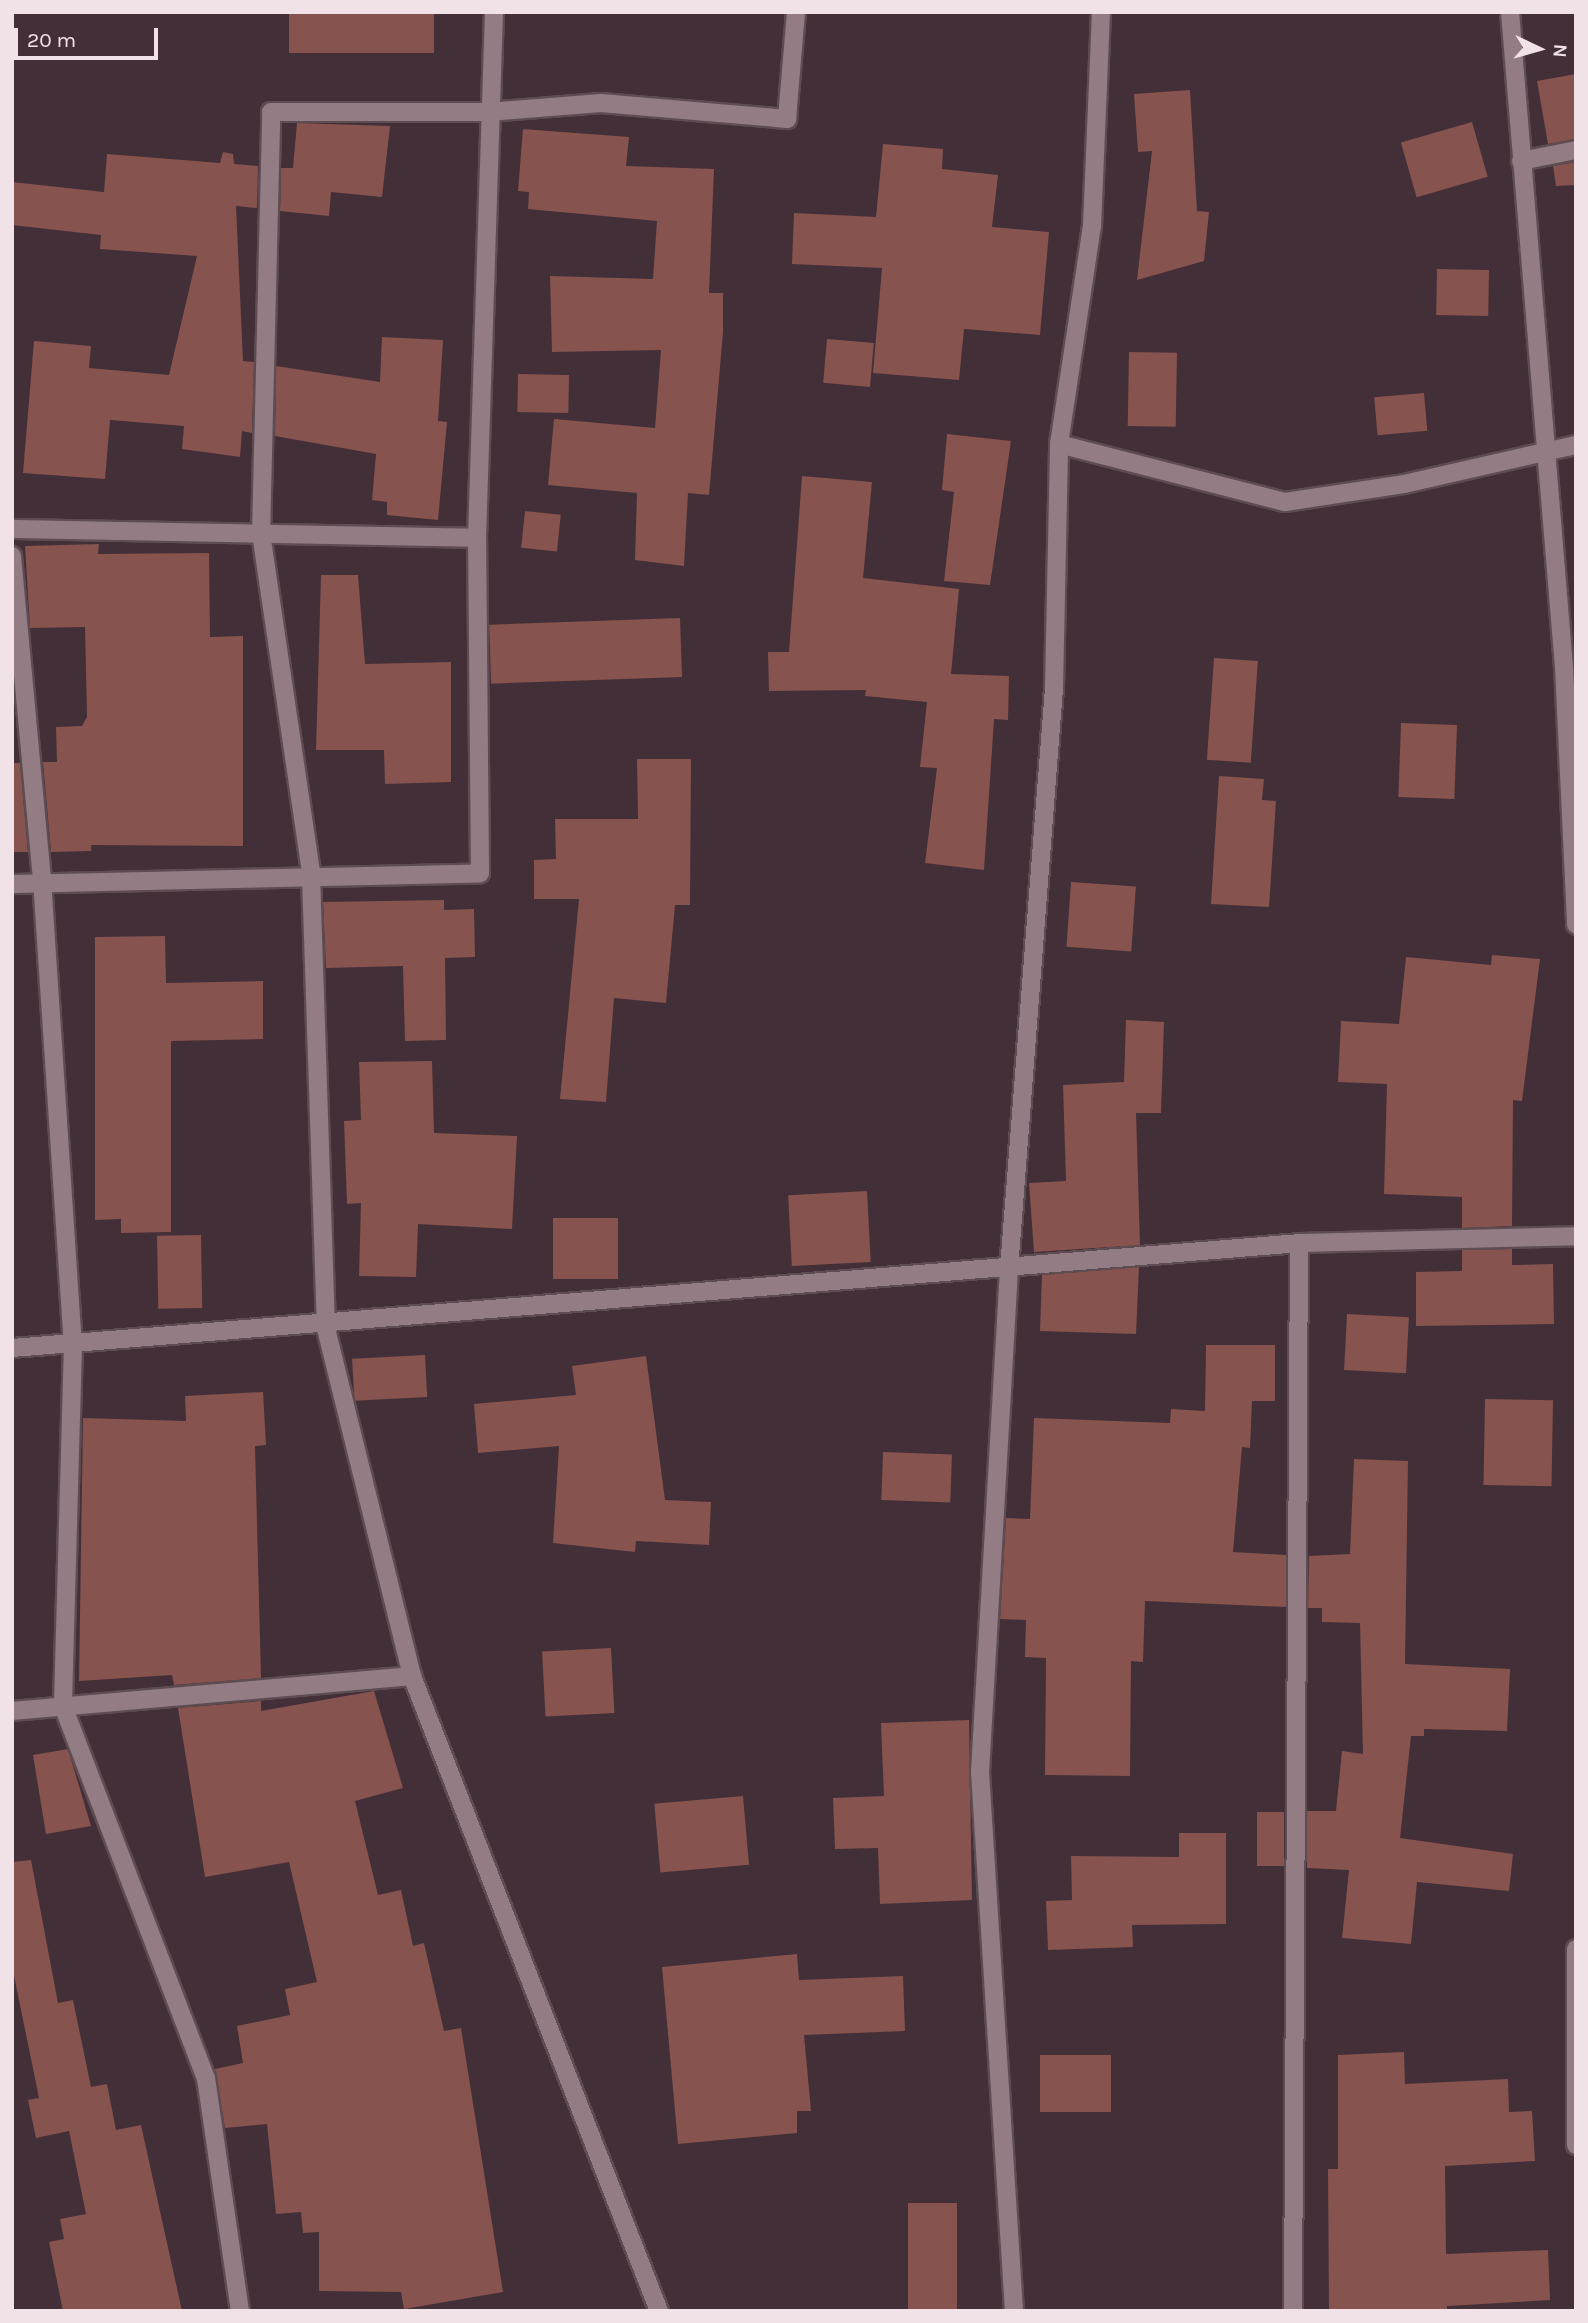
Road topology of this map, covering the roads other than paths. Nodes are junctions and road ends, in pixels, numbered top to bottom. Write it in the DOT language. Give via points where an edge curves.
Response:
graph roads {
  1 [pos="495,12"];
  2 [pos="796,12"];
  3 [pos="1101,12"];
  4 [pos="1510,12"];
  5 [pos="488,112"];
  6 [pos="1576,150"];
  7 [pos="1521,162"];
  8 [pos="1059,444"];
  9 [pos="1576,445"];
  10 [pos="1544,453"];
  11 [pos="12,529"];
  12 [pos="261,534"];
  13 [pos="477,538"];
  14 [pos="12,556"];
  15 [pos="311,872"];
  16 [pos="42,880"];
  17 [pos="12,884"];
  18 [pos="1576,925"];
  19 [pos="1576,1236"];
  20 [pos="1300,1243"];
  21 [pos="1009,1269"];
  22 [pos="326,1328"];
  23 [pos="73,1345"];
  24 [pos="12,1349"];
  25 [pos="412,1676"];
  26 [pos="63,1706"];
  27 [pos="12,1711"];
  28 [pos="1576,1949"];
  29 [pos="1576,2145"];
  30 [pos="240,2311"];
  31 [pos="659,2311"];
  32 [pos="1014,2311"];
  33 [pos="1293,2311"];
  1 -- 5 [label="street"];
  2 -- 5 [label="street" via="787,119 601,103"];
  3 -- 8 [label="street" via="1092,227"];
  4 -- 7 [label="street"];
  5 -- 12 [label="street" via="271,112"];
  5 -- 13 [label="street"];
  6 -- 7 [label="street"];
  7 -- 10 [label="street"];
  8 -- 10 [label="street" via="1285,502"];
  8 -- 21 [label="street" via="1054,688"];
  9 -- 10 [label="street"];
  10 -- 18 [label="street" via="1564,667"];
  11 -- 12 [label="street"];
  12 -- 13 [label="street"];
  12 -- 15 [label="street"];
  13 -- 15 [label="street" via="480,873"];
  14 -- 16 [label="street"];
  15 -- 16 [label="street"];
  15 -- 22 [label="street"];
  16 -- 17 [label="street"];
  16 -- 23 [label="street"];
  19 -- 20 [label="street"];
  20 -- 21 [label="street"];
  20 -- 33 [label="street"];
  21 -- 22 [label="street"];
  21 -- 32 [label="street" via="980,1772"];
  22 -- 23 [label="street"];
  22 -- 25 [label="street"];
  23 -- 24 [label="street"];
  23 -- 26 [label="street"];
  25 -- 26 [label="street"];
  25 -- 31 [label="street"];
  26 -- 27 [label="street"];
  26 -- 30 [label="street" via="206,2078"];
  28 -- 29 [label="street"];
}
